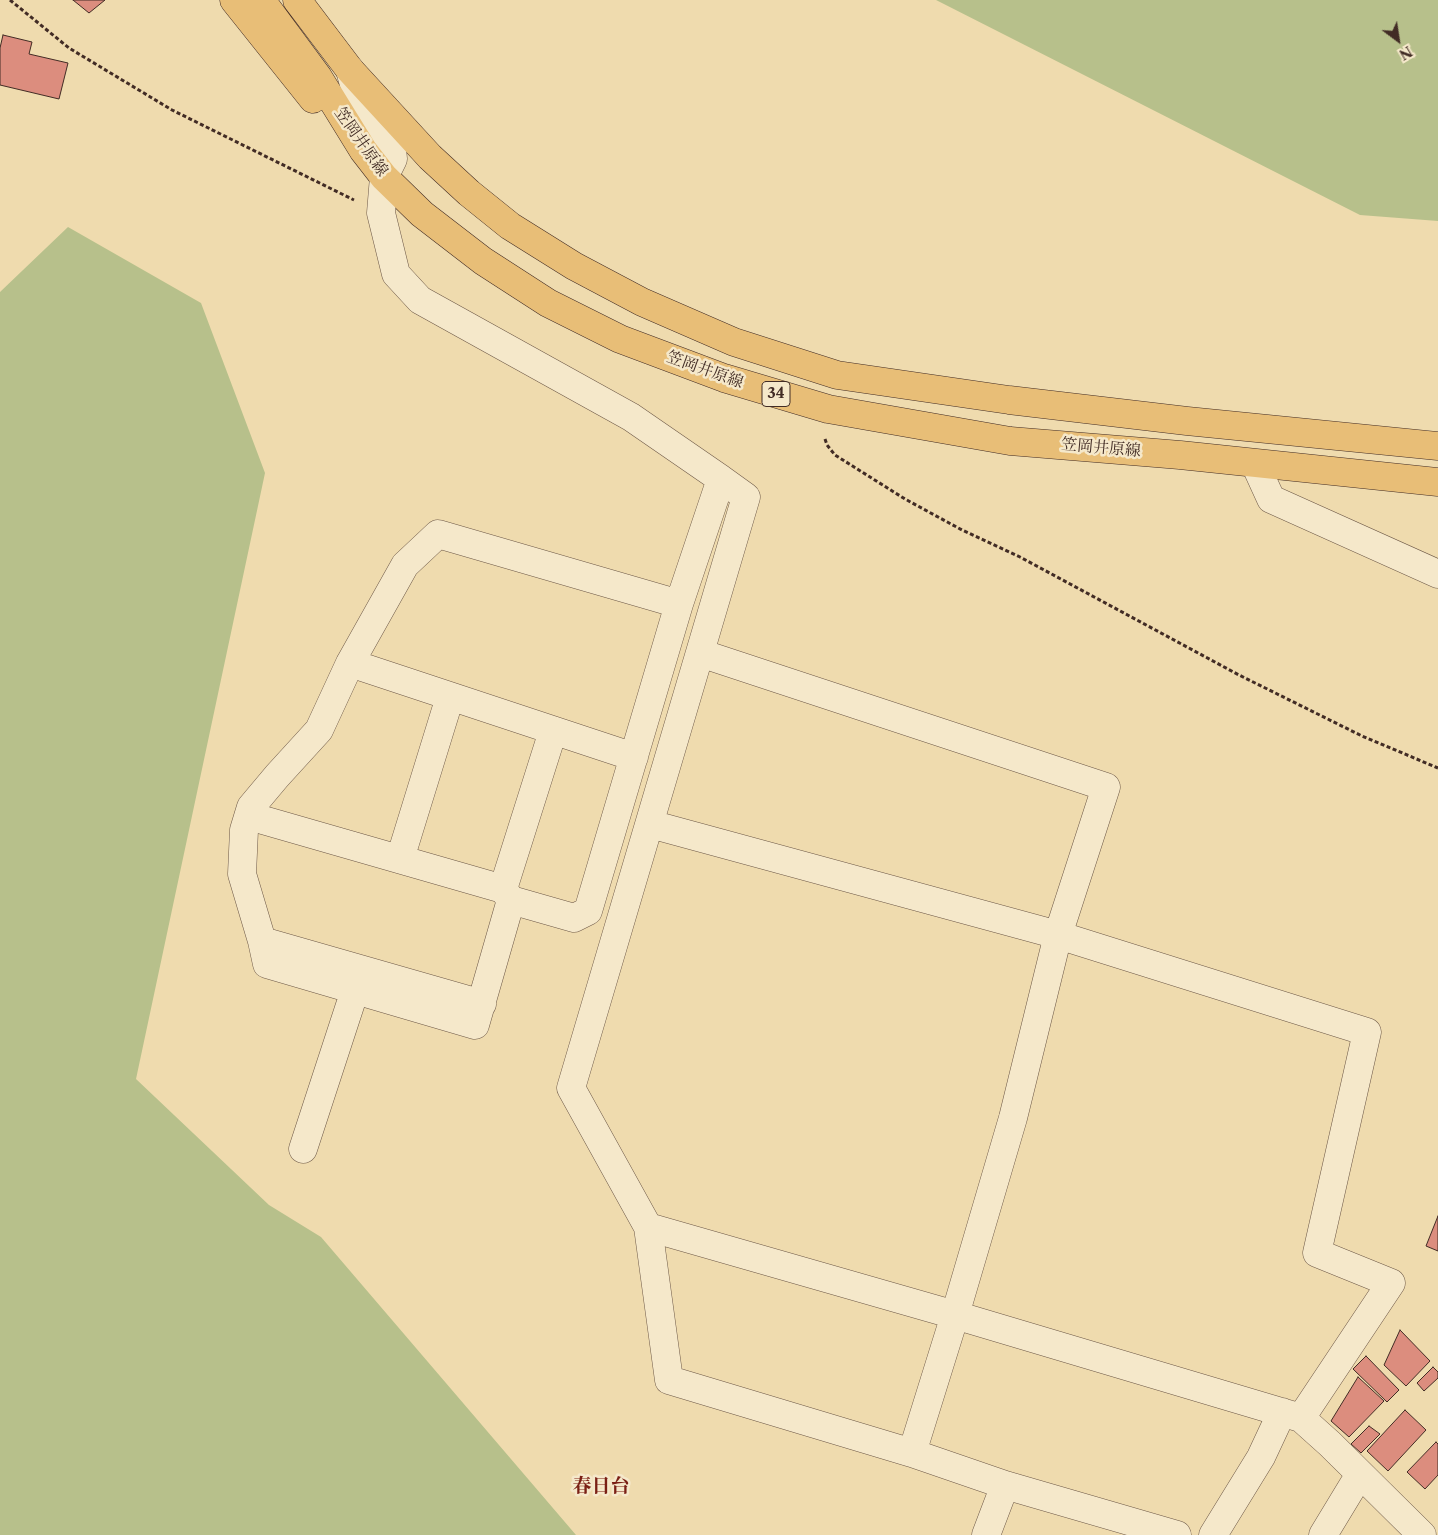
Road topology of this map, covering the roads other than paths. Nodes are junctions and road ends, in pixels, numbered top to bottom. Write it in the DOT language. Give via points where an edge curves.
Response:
graph roads {
  1 [pos="234,0"];
  2 [pos="261,0"];
  3 [pos="297,0"];
  4 [pos="350,70"];
  5 [pos="417,142"];
  6 [pos="363,150"];
  7 [pos="384,178"];
  8 [pos="1438,446"];
  9 [pos="1255,464"];
  10 [pos="721,479"];
  11 [pos="1438,482"];
  12 [pos="1438,574"];
  13 [pos="679,604"];
  14 [pos="700,653"];
  15 [pos="350,663"];
  16 [pos="450,697"];
  17 [pos="553,731"];
  18 [pos="634,757"];
  19 [pos="249,816"];
  20 [pos="650,824"];
  21 [pos="400,859"];
  22 [pos="507,894"];
  23 [pos="1058,935"];
  24 [pos="262,941"];
  25 [pos="355,990"];
  26 [pos="482,1004"];
  27 [pos="303,1149"];
  28 [pos="648,1227"];
  29 [pos="955,1315"];
  30 [pos="1291,1415"];
  31 [pos="912,1454"];
  32 [pos="1360,1474"];
  33 [pos="1005,1486"];
  34 [pos="986,1535"];
  35 [pos="1178,1535"];
  36 [pos="1213,1535"];
  37 [pos="1323,1535"];
  38 [pos="1420,1535"];
  1 -- 6 [label="main road" via="312,98"];
  2 -- 6 [label="main road, 笠岡井原線 / 34" via="318,78"];
  3 -- 4 [label="main road, 34"];
  4 -- 5 [label="main road, 34"];
  4 -- 7 [label="street" via="360,106 392,149 393,159"];
  5 -- 7 [label="street"];
  5 -- 8 [label="main road, 34" via="469,193 510,226 574,266 642,302 734,342 837,374 1018,402"];
  6 -- 7 [label="main road, 笠岡井原線 / 34"];
  7 -- 9 [label="main road, 笠岡井原線 / 34" via="452,238 548,303 620,339 724,378 828,410 1010,441"];
  7 -- 10 [label="street" via="382,213 396,274 420,300 631,417"];
  9 -- 11 [label="main road, 笠岡井原線 / 34"];
  9 -- 12 [label="street" via="1271,499"];
  10 -- 13 [label="street"];
  10 -- 14 [label="street" via="746,497"];
  13 -- 15 [label="street" via="438,534 405,564"];
  13 -- 18 [label="street"];
  14 -- 20 [label="street"];
  14 -- 23 [label="street" via="1106,787"];
  15 -- 16 [label="street"];
  15 -- 19 [label="street" via="319,730 251,807"];
  16 -- 17 [label="street"];
  16 -- 21 [label="street"];
  17 -- 18 [label="street"];
  17 -- 22 [label="street"];
  18 -- 22 [label="street" via="588,911 574,918"];
  19 -- 21 [label="street"];
  19 -- 24 [label="street" via="244,830 242,874"];
  20 -- 23 [label="street"];
  20 -- 28 [label="street" via="571,1088"];
  21 -- 22 [label="street"];
  22 -- 26 [label="street"];
  23 -- 29 [label="street" via="1013,1118"];
  23 -- 30 [label="street" via="1367,1032 1317,1253 1391,1283"];
  24 -- 25 [label="street" via="267,964"];
  24 -- 26 [label="street"];
  25 -- 26 [label="street" via="476,1025"];
  25 -- 27 [label="street"];
  28 -- 29 [label="street"];
  28 -- 31 [label="street" via="669,1380"];
  29 -- 30 [label="street"];
  29 -- 31 [label="street"];
  30 -- 32 [label="street"];
  30 -- 36 [label="street"];
  31 -- 33 [label="street"];
  32 -- 37 [label="street"];
  32 -- 38 [label="street"];
  33 -- 34 [label="street"];
  33 -- 35 [label="street"];
}
